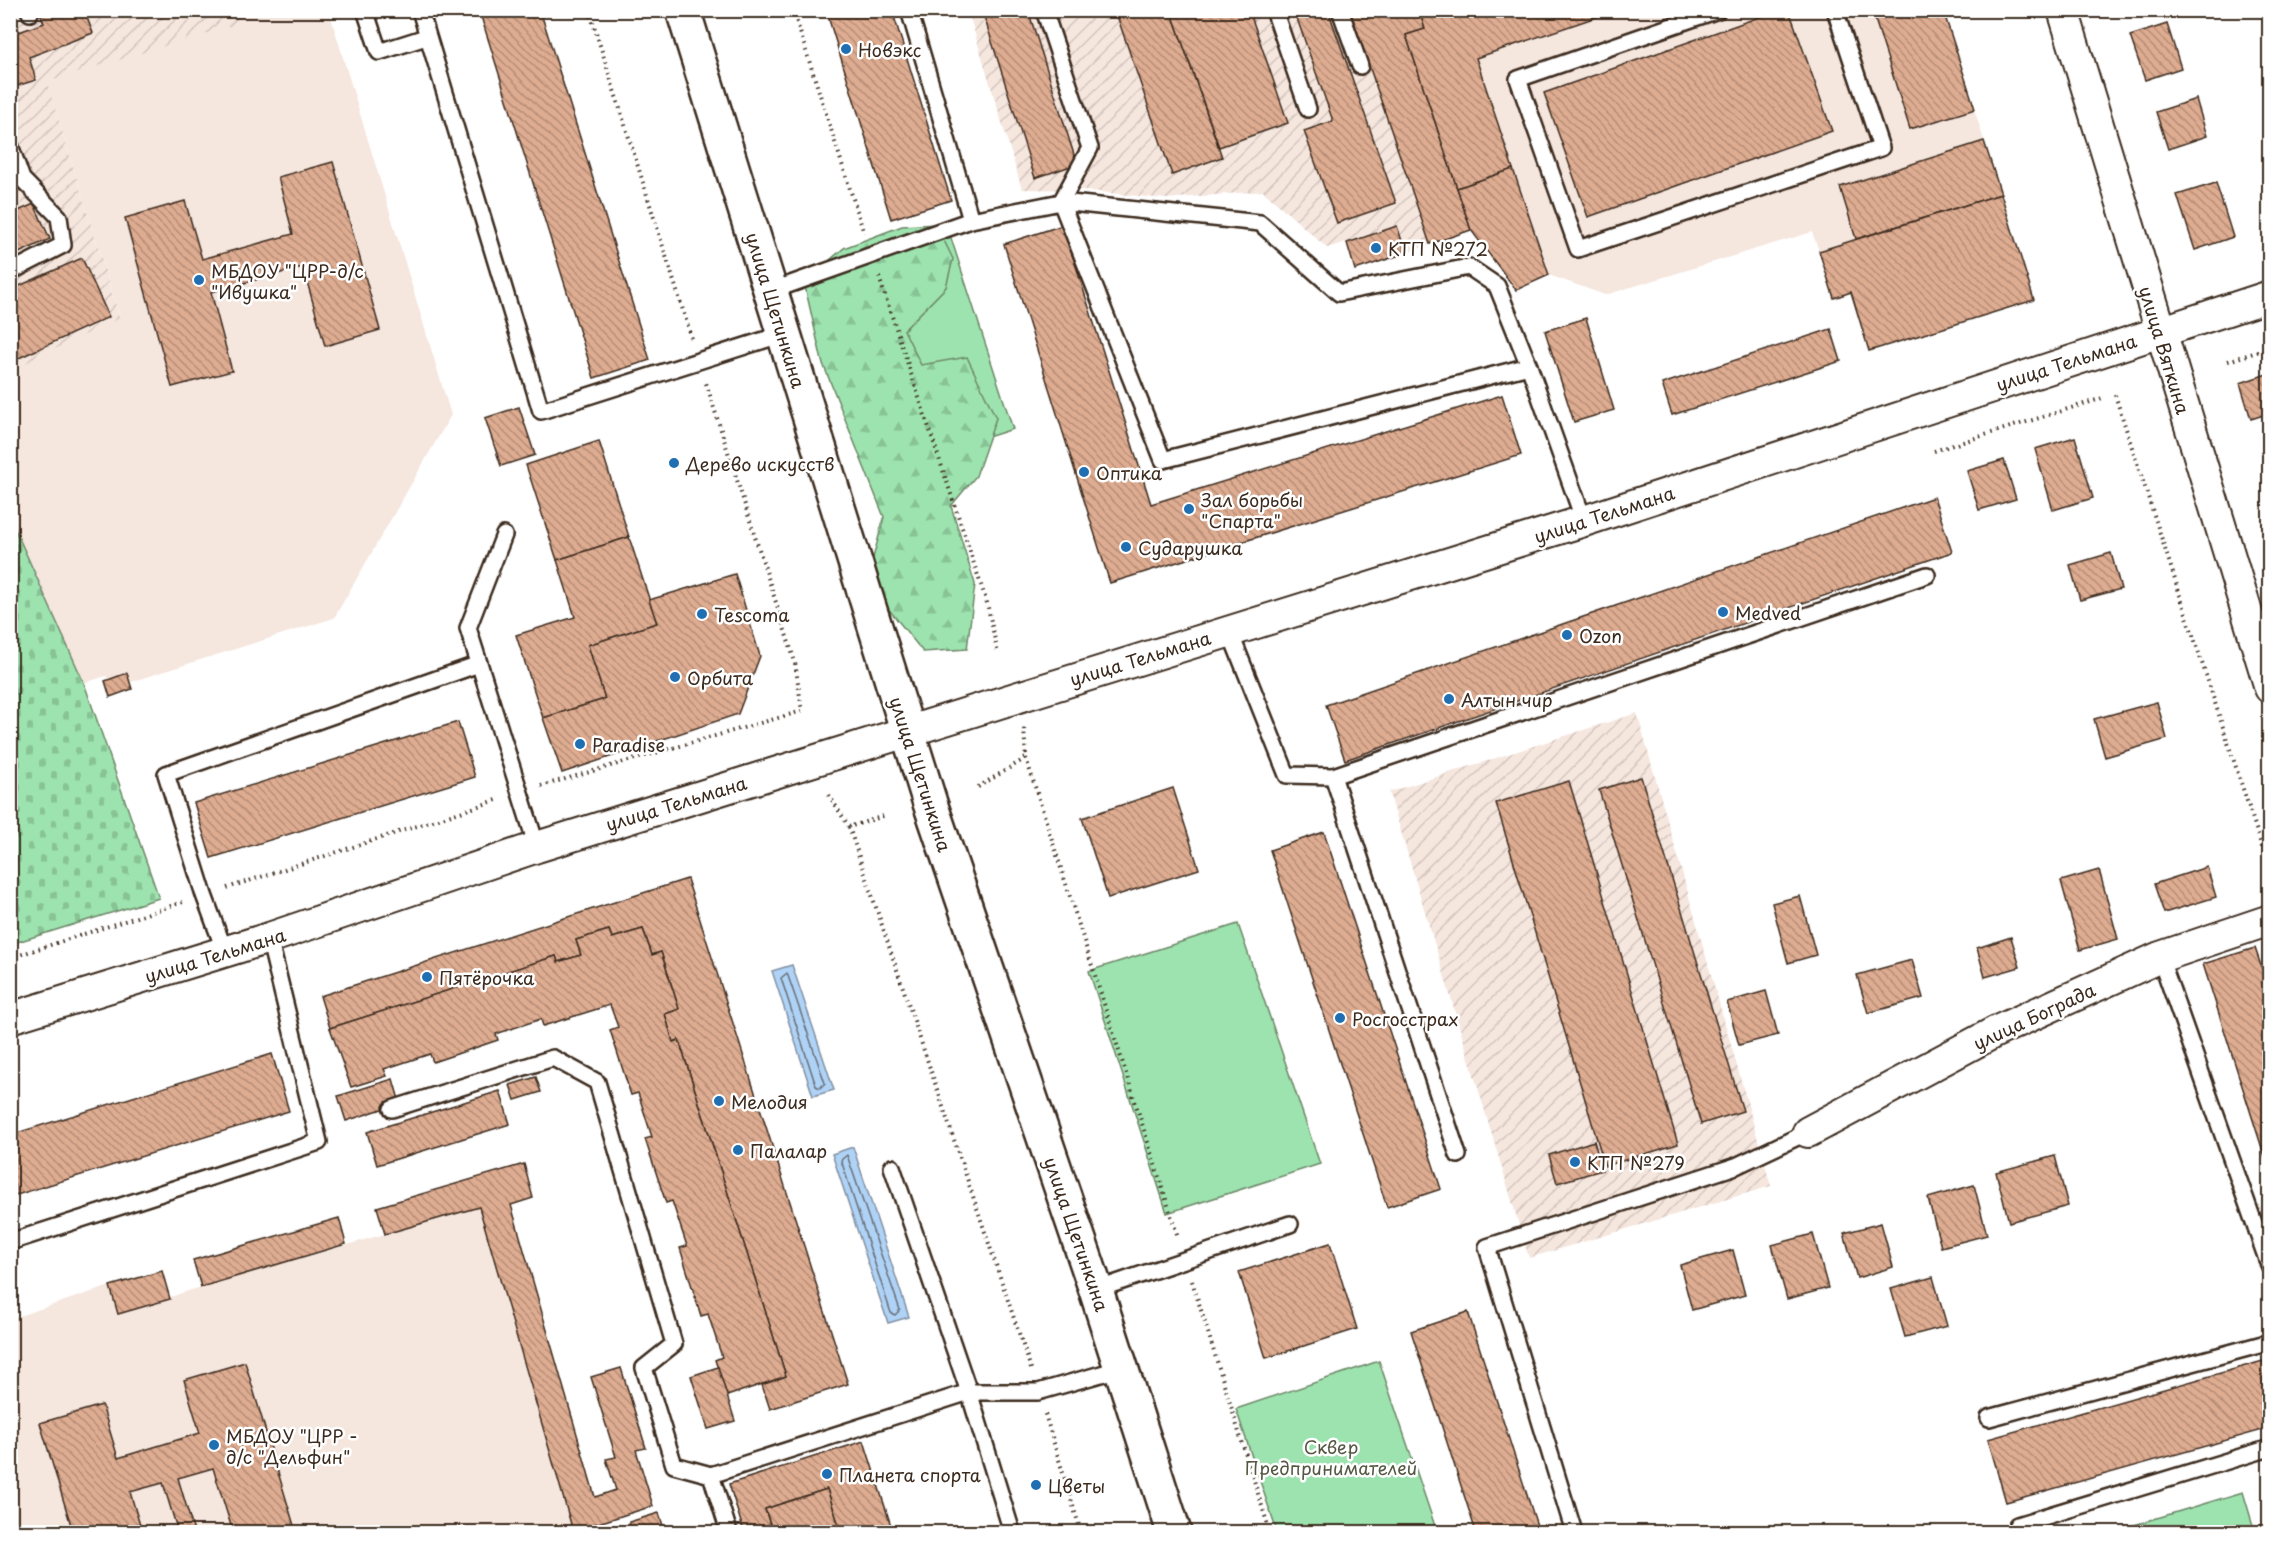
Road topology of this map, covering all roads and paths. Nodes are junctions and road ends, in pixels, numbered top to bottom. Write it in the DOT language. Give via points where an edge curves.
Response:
graph roads {
  1 [pos="365,10"];
  2 [pos="420,10"];
  3 [pos="683,10"];
  4 [pos="793,10"];
  5 [pos="909,10"];
  6 [pos="1044,10"];
  7 [pos="1274,10"];
  8 [pos="1340,10"];
  9 [pos="1718,10"];
  10 [pos="1835,10"];
  11 [pos="2063,10"];
  12 [pos="426,37"];
  13 [pos="1360,66"];
  14 [pos="1308,109"];
  15 [pos="10,145"];
  16 [pos="1061,202"];
  17 [pos="971,220"];
  18 [pos="872,256"];
  19 [pos="10,272"];
  20 [pos="771,291"];
  21 [pos="2270,296"];
  22 [pos="2159,332"];
  23 [pos="783,334"];
  24 [pos="2270,348"];
  25 [pos="2228,361"];
  26 [pos="1529,366"];
  27 [pos="2115,395"];
  28 [pos="2103,399"];
  29 [pos="1934,451"];
  30 [pos="1584,521"];
  31 [pos="504,535"];
  32 [pos="1927,575"];
  33 [pos="1229,630"];
  34 [pos="998,654"];
  35 [pos="795,662"];
  36 [pos="479,664"];
  37 [pos="2270,688"];
  38 [pos="1024,727"];
  39 [pos="907,731"];
  40 [pos="1026,758"];
  41 [pos="1333,776"];
  42 [pos="978,787"];
  43 [pos="521,792"];
  44 [pos="829,795"];
  45 [pos="887,815"];
  46 [pos="849,827"];
  47 [pos="537,847"];
  48 [pos="2270,872"];
  49 [pos="204,895"];
  50 [pos="2270,920"];
  51 [pos="268,938"];
  52 [pos="225,951"];
  53 [pos="2160,957"];
  54 [pos="10,958"];
  55 [pos="10,1018"];
  56 [pos="392,1109"];
  57 [pos="1808,1132"];
  58 [pos="1458,1155"];
  59 [pos="892,1167"];
  60 [pos="1290,1224"];
  61 [pos="10,1242"];
  62 [pos="1185,1260"];
  63 [pos="2270,1268"];
  64 [pos="1096,1290"];
  65 [pos="2270,1342"];
  66 [pos="1122,1368"];
  67 [pos="969,1392"];
  68 [pos="1038,1392"];
  69 [pos="1989,1418"];
  70 [pos="2270,1448"];
  71 [pos="711,1475"];
  72 [pos="2017,1525"];
  73 [pos="729,1533"];
  74 [pos="1012,1533"];
  75 [pos="1082,1533"];
  76 [pos="1174,1533"];
  77 [pos="1270,1533"];
  78 [pos="1574,1533"];
  1 -- 12 [label="lane" via="379,52"];
  2 -- 12 [label="lane"];
  3 -- 20 [label="main road, улица Щетинкина"];
  4 -- 18 [label="path"];
  5 -- 17 [label="lane"];
  6 -- 16 [label="lane" via="1090,148"];
  7 -- 14 [label="lane"];
  8 -- 13 [label="lane"];
  9 -- 10 [label="lane" via="1518,79 1578,249 1881,148"];
  11 -- 22 [label="street, улица Вяткина"];
  12 -- 23 [label="lane" via="541,411"];
  15 -- 19 [label="lane" via="22,179 59,217 63,245"];
  16 -- 17 [label="lane"];
  16 -- 26 [label="lane" via="1260,223 1339,293 1468,267 1497,286"];
  16 -- 26 [label="lane" via="1163,460"];
  17 -- 18 [label="lane"];
  18 -- 20 [label="lane"];
  18 -- 34 [label="path" via="987,603"];
  20 -- 23 [label="main road, улица Щетинкина"];
  21 -- 22 [label="street, улица Тельмана"];
  22 -- 30 [label="street, улица Тельмана"];
  22 -- 37 [label="street, улица Вяткина"];
  23 -- 39 [label="main road, улица Щетинкина"];
  24 -- 25 [label="path"];
  26 -- 30 [label="lane"];
  27 -- 48 [label="path"];
  28 -- 29 [label="path"];
  30 -- 33 [label="street, улица Тельмана"];
  31 -- 36 [label="lane" via="468,628"];
  32 -- 41 [label="lane"];
  33 -- 39 [label="street, улица Тельмана"];
  33 -- 41 [label="lane" via="1287,775"];
  35 -- 43 [label="path" via="802,711"];
  36 -- 43 [label="lane"];
  36 -- 49 [label="lane" via="166,774"];
  38 -- 40 [label="path"];
  39 -- 47 [label="street, улица Тельмана"];
  39 -- 64 [label="main road, улица Щетинкина"];
  40 -- 42 [label="path"];
  40 -- 62 [label="path"];
  41 -- 58 [label="lane"];
  43 -- 47 [label="lane"];
  43 -- 49 [label="path"];
  44 -- 46 [label="path"];
  45 -- 46 [label="path"];
  46 -- 68 [label="path"];
  47 -- 51 [label="street, улица Тельмана"];
  49 -- 52 [label="lane"];
  49 -- 54 [label="path"];
  50 -- 53 [label="street, улица Бограда"];
  51 -- 52 [label="street, улица Тельмана"];
  51 -- 61 [label="lane" via="320,1142"];
  52 -- 55 [label="street, улица Тельмана"];
  53 -- 57 [label="street, улица Бограда" via="1995,1032"];
  53 -- 63 [label="lane"];
  56 -- 71 [label="lane" via="553,1058 597,1082 674,1344 644,1368 674,1465"];
  57 -- 78 [label="lane" via="1736,1166 1487,1247"];
  59 -- 67 [label="lane"];
  60 -- 62 [label="lane"];
  62 -- 64 [label="lane"];
  62 -- 77 [label="path"];
  64 -- 66 [label="main road, улица Щетинкина"];
  65 -- 69 [label="lane"];
  66 -- 68 [label="lane"];
  66 -- 76 [label="main road, улица Щетинкина"];
  67 -- 68 [label="lane"];
  67 -- 71 [label="lane"];
  67 -- 74 [label="lane"];
  68 -- 75 [label="path"];
  70 -- 72 [label="lane"];
  71 -- 73 [label="lane"];
}
